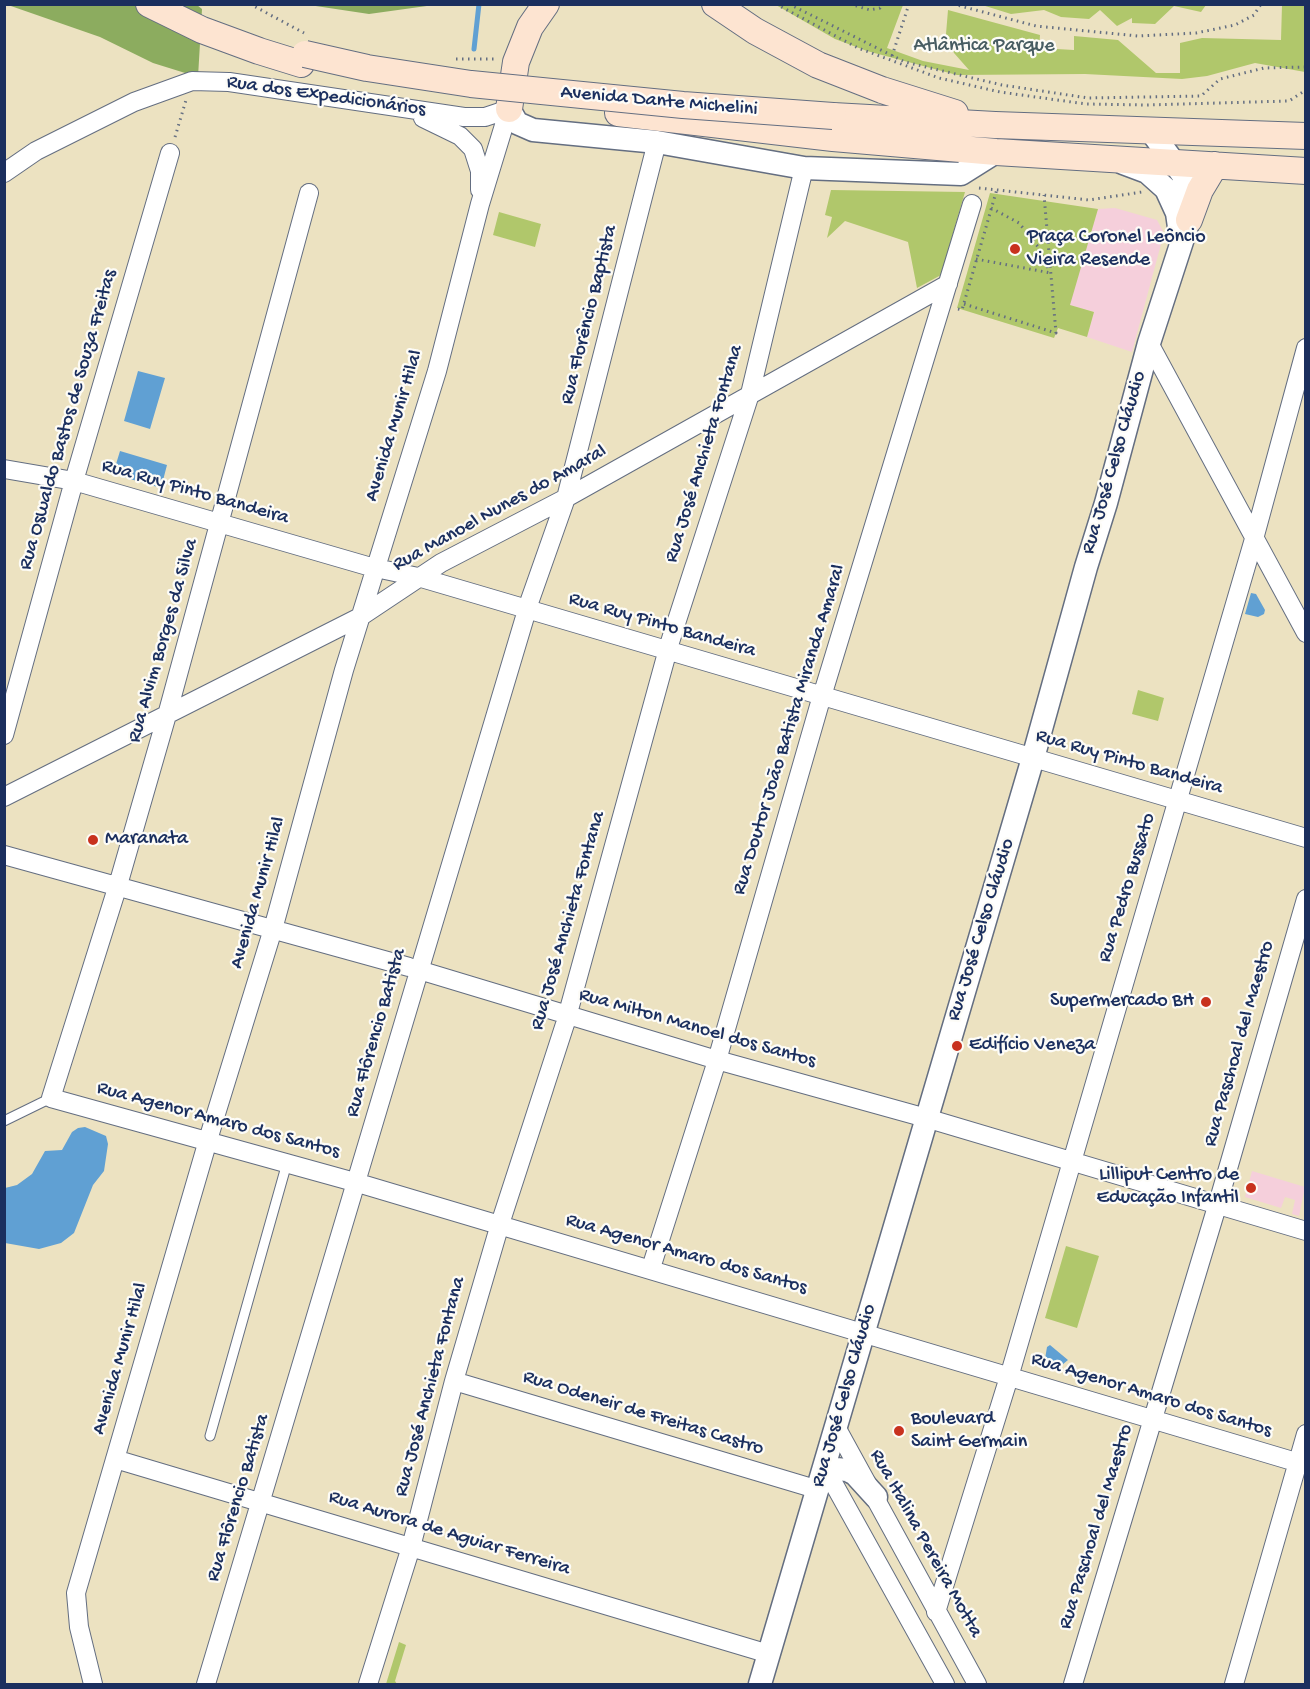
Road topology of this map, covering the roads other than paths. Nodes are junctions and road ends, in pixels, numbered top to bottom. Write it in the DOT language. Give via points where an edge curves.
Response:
graph roads {
  1 [pos="149,4"];
  2 [pos="179,4"];
  3 [pos="546,4"];
  4 [pos="715,4"];
  5 [pos="303,59"];
  6 [pos="391,106"];
  7 [pos="509,109"];
  8 [pos="995,125"];
  9 [pos="833,127"];
  10 [pos="1150,130"];
  11 [pos="1299,132"];
  12 [pos="657,142"];
  13 [pos="36,151"];
  14 [pos="996,152"];
  15 [pos="170,153"];
  16 [pos="4,157"];
  17 [pos="1113,159"];
  18 [pos="1174,163"];
  19 [pos="1215,165"];
  20 [pos="804,168"];
  21 [pos="1305,171"];
  22 [pos="4,173"];
  23 [pos="309,193"];
  24 [pos="480,204"];
  25 [pos="972,204"];
  26 [pos="1189,220"];
  27 [pos="1182,245"];
  28 [pos="948,284"];
  29 [pos="1149,343"];
  30 [pos="1305,348"];
  31 [pos="750,394"];
  32 [pos="4,469"];
  33 [pos="74,481"];
  34 [pos="566,498"];
  35 [pos="219,524"];
  36 [pos="1254,539"];
  37 [pos="375,568"];
  38 [pos="418,577"];
  39 [pos="527,611"];
  40 [pos="360,617"];
  41 [pos="1305,633"];
  42 [pos="667,651"];
  43 [pos="823,696"];
  44 [pos="167,715"];
  45 [pos="4,735"];
  46 [pos="1033,758"];
  47 [pos="4,797"];
  48 [pos="1178,800"];
  49 [pos="1305,838"];
  50 [pos="4,855"];
  51 [pos="118,885"];
  52 [pos="1305,899"];
  53 [pos="273,929"];
  54 [pos="419,970"];
  55 [pos="567,1014"];
  56 [pos="717,1060"];
  57 [pos="51,1098"];
  58 [pos="926,1118"];
  59 [pos="4,1121"];
  60 [pos="208,1142"];
  61 [pos="1071,1161"];
  62 [pos="287,1163"];
  63 [pos="358,1183"];
  64 [pos="1218,1203"];
  65 [pos="500,1224"];
  66 [pos="1305,1231"];
  67 [pos="651,1269"];
  68 [pos="862,1331"];
  69 [pos="1010,1377"];
  70 [pos="454,1382"];
  71 [pos="1153,1420"];
  72 [pos="835,1425"];
  73 [pos="1305,1434"];
  74 [pos="210,1436"];
  75 [pos="115,1459"];
  76 [pos="1301,1464"];
  77 [pos="825,1468"];
  78 [pos="819,1490"];
  79 [pos="876,1497"];
  80 [pos="261,1502"];
  81 [pos="411,1547"];
  82 [pos="936,1612"];
  83 [pos="769,1654"];
  84 [pos="761,1683"];
  85 [pos="93,1684"];
  86 [pos="206,1684"];
  87 [pos="368,1684"];
  88 [pos="945,1684"];
  89 [pos="977,1684"];
  90 [pos="1073,1684"];
  91 [pos="1234,1684"];
  1 -- 5 [label="main road, Avenida Dante Michelini" via="258,51"];
  2 -- 5 [label="main road, Avenida Dante Michelini"];
  3 -- 7 [label="main road" via="530,27 516,62"];
  4 -- 8 [label="main road" via="818,65 882,90"];
  5 -- 9 [label="main road, Avenida Dante Michelini" via="368,80 474,96"];
  6 -- 7 [label="street, Rua dos Expedicionários" via="464,117 485,117"];
  6 -- 13 [label="street, Rua dos Expedicionários" via="229,82 192,81 134,102"];
  6 -- 24 [label="street, Avenida Munir Hilal" via="444,127 473,149 480,171"];
  7 -- 12 [label="street" via="517,123 532,130"];
  7 -- 24 [label="street, Avenida Munir Hilal"];
  8 -- 9 [label="main road, Avenida Dante Michelini"];
  8 -- 10 [label="main road, Avenida Dante Michelini"];
  9 -- 14 [label="main road, Avenida Dante Michelini"];
  10 -- 11 [label="main road, Avenida Dante Michelini"];
  10 -- 18 [label="street"];
  12 -- 20 [label="street, Avenida Dante Michelini"];
  12 -- 34 [label="street, Rua Florêncio Baptista"];
  13 -- 16 [label="street"];
  13 -- 22 [label="street, Rua dos Expedicionários"];
  14 -- 17 [label="main road, Avenida Dante Michelini"];
  14 -- 20 [label="street, Avenida Dante Michelini" via="961,174"];
  15 -- 33 [label="street, Rua Oswaldo Bastos de Souza Freitas"];
  17 -- 18 [label="main road, Avenida Dante Michelini"];
  17 -- 27 [label="street, Rua José Celso Cláudio" via="1147,172 1166,189 1177,213"];
  18 -- 19 [label="main road, Avenida Dante Michelini"];
  18 -- 26 [label="street" via="1187,189"];
  19 -- 21 [label="main road, Avenida Dante Michelini"];
  19 -- 26 [label="main road"];
  20 -- 31 [label="street, Rua José Anchieta Fontana"];
  23 -- 35 [label="street, Rua Alvim Borges da Silva"];
  24 -- 37 [label="street, Avenida Munir Hilal" via="436,371"];
  25 -- 28 [label="street, Rua Doutor João Batista Miranda Amaral"];
  26 -- 27 [label="street, Rua José Celso Cláudio"];
  27 -- 29 [label="street, Rua José Celso Cláudio"];
  28 -- 31 [label="street, Rua Manoel Nunes do Amaral"];
  28 -- 43 [label="street, Rua Doutor João Batista Miranda Amaral"];
  29 -- 36 [label="street"];
  29 -- 46 [label="street, Rua José Celso Cláudio"];
  30 -- 36 [label="street, Rua Pedro Bussato"];
  31 -- 34 [label="street, Rua Manoel Nunes do Amaral"];
  31 -- 42 [label="street, Rua José Anchieta Fontana"];
  32 -- 33 [label="street, Rua Ruy Pinto Bandeira"];
  33 -- 35 [label="street, Rua Ruy Pinto Bandeira"];
  33 -- 45 [label="street, Rua Oswaldo Bastos de Souza Freitas"];
  34 -- 38 [label="street, Rua Manoel Nunes do Amaral"];
  34 -- 39 [label="street, Rua Flôrencio Batista"];
  35 -- 37 [label="street, Rua Ruy Pinto Bandeira"];
  35 -- 44 [label="street, Rua Alvim Borges da Silva"];
  36 -- 41 [label="street"];
  36 -- 48 [label="street, Rua Pedro Bussato"];
  37 -- 38 [label="street, Rua Ruy Pinto Bandeira"];
  37 -- 40 [label="street, Avenida Munir Hilal"];
  38 -- 39 [label="street, Rua Ruy Pinto Bandeira"];
  38 -- 40 [label="street, Rua Manoel Nunes do Amaral"];
  39 -- 42 [label="street, Rua Ruy Pinto Bandeira"];
  39 -- 54 [label="street, Rua Flôrencio Batista"];
  40 -- 44 [label="street, Rua Manoel Nunes do Amaral"];
  40 -- 53 [label="street, Avenida Munir Hilal"];
  42 -- 43 [label="street, Rua Ruy Pinto Bandeira"];
  42 -- 55 [label="street, Rua José Anchieta Fontana"];
  43 -- 46 [label="street, Rua Ruy Pinto Bandeira"];
  43 -- 56 [label="street, Rua Doutor João Batista Miranda Amaral"];
  44 -- 47 [label="street, Rua Manoel Nunes do Amaral"];
  44 -- 51 [label="street, Rua Alvim Borges da Silva"];
  46 -- 48 [label="street, Rua Ruy Pinto Bandeira"];
  46 -- 58 [label="street, Rua José Celso Cláudio"];
  48 -- 49 [label="street, Rua Ruy Pinto Bandeira"];
  48 -- 61 [label="street, Rua Pedro Bussato"];
  50 -- 51 [label="street, Rua Milton Manoel dos Santos"];
  51 -- 53 [label="street, Rua Milton Manoel dos Santos"];
  51 -- 57 [label="street, Rua Alvim Borges da Silva"];
  52 -- 64 [label="street, Rua Paschoal del Maestro"];
  53 -- 54 [label="street, Rua Milton Manoel dos Santos"];
  53 -- 60 [label="street, Avenida Munir Hilal"];
  54 -- 55 [label="street, Rua Milton Manoel dos Santos"];
  54 -- 63 [label="street, Rua Flôrencio Batista"];
  55 -- 56 [label="street, Rua Milton Manoel dos Santos"];
  55 -- 65 [label="street, Rua José Anchieta Fontana"];
  56 -- 58 [label="street, Rua Milton Manoel dos Santos"];
  56 -- 67 [label="street, Rua Doutor João Batista Miranda Amaral"];
  57 -- 59 [label="lane"];
  57 -- 60 [label="street, Rua Agenor Amaro dos Santos"];
  58 -- 61 [label="street, Rua Milton Manoel dos Santos"];
  58 -- 68 [label="street, Rua José Celso Cláudio"];
  60 -- 62 [label="street, Rua Agenor Amaro dos Santos"];
  60 -- 75 [label="street, Avenida Munir Hilal"];
  61 -- 64 [label="street, Rua Milton Manoel dos Santos"];
  61 -- 69 [label="street, Rua Pedro Bussato"];
  62 -- 63 [label="street, Rua Agenor Amaro dos Santos"];
  62 -- 74 [label="lane"];
  63 -- 65 [label="street, Rua Agenor Amaro dos Santos"];
  63 -- 80 [label="street, Rua Flôrencio Batista"];
  64 -- 66 [label="street, Rua Milton Manoel dos Santos"];
  64 -- 71 [label="street, Rua Paschoal del Maestro"];
  65 -- 67 [label="street, Rua Agenor Amaro dos Santos"];
  65 -- 70 [label="street, Rua José Anchieta Fontana"];
  67 -- 68 [label="street, Rua Agenor Amaro dos Santos"];
  68 -- 69 [label="street, Rua Agenor Amaro dos Santos"];
  68 -- 72 [label="street, Rua José Celso Cláudio"];
  69 -- 71 [label="street, Rua Agenor Amaro dos Santos"];
  69 -- 82 [label="street, Rua Pedro Bussato"];
  70 -- 78 [label="street, Rua Odeneir de Freitas Castro"];
  70 -- 81 [label="street, Rua José Anchieta Fontana"];
  71 -- 76 [label="street, Rua Agenor Amaro dos Santos"];
  71 -- 90 [label="street, Rua Paschoal del Maestro"];
  72 -- 77 [label="street, Rua José Celso Cláudio"];
  72 -- 79 [label="street, Rua Italina Pereira Motta"];
  73 -- 76 [label="street"];
  75 -- 80 [label="street, Rua Aurora de Aguiar Ferreira"];
  75 -- 85 [label="street, Avenida Munir Hilal" via="76,1593 79,1627"];
  76 -- 91 [label="street"];
  77 -- 78 [label="street, Rua José Celso Cláudio"];
  77 -- 79 [label="street" via="855,1474"];
  77 -- 88 [label="street"];
  78 -- 83 [label="street, Rua José Celso Cláudio"];
  79 -- 82 [label="street, Rua Italina Pereira Motta"];
  80 -- 81 [label="street, Rua Aurora de Aguiar Ferreira"];
  80 -- 86 [label="street, Rua Flôrencio Batista"];
  81 -- 83 [label="street, Rua Aurora de Aguiar Ferreira"];
  81 -- 87 [label="street, Rua José Anchieta Fontana"];
  82 -- 89 [label="street, Rua Italina Pereira Motta"];
  83 -- 84 [label="street, Rua José Celso Cláudio"];
}
